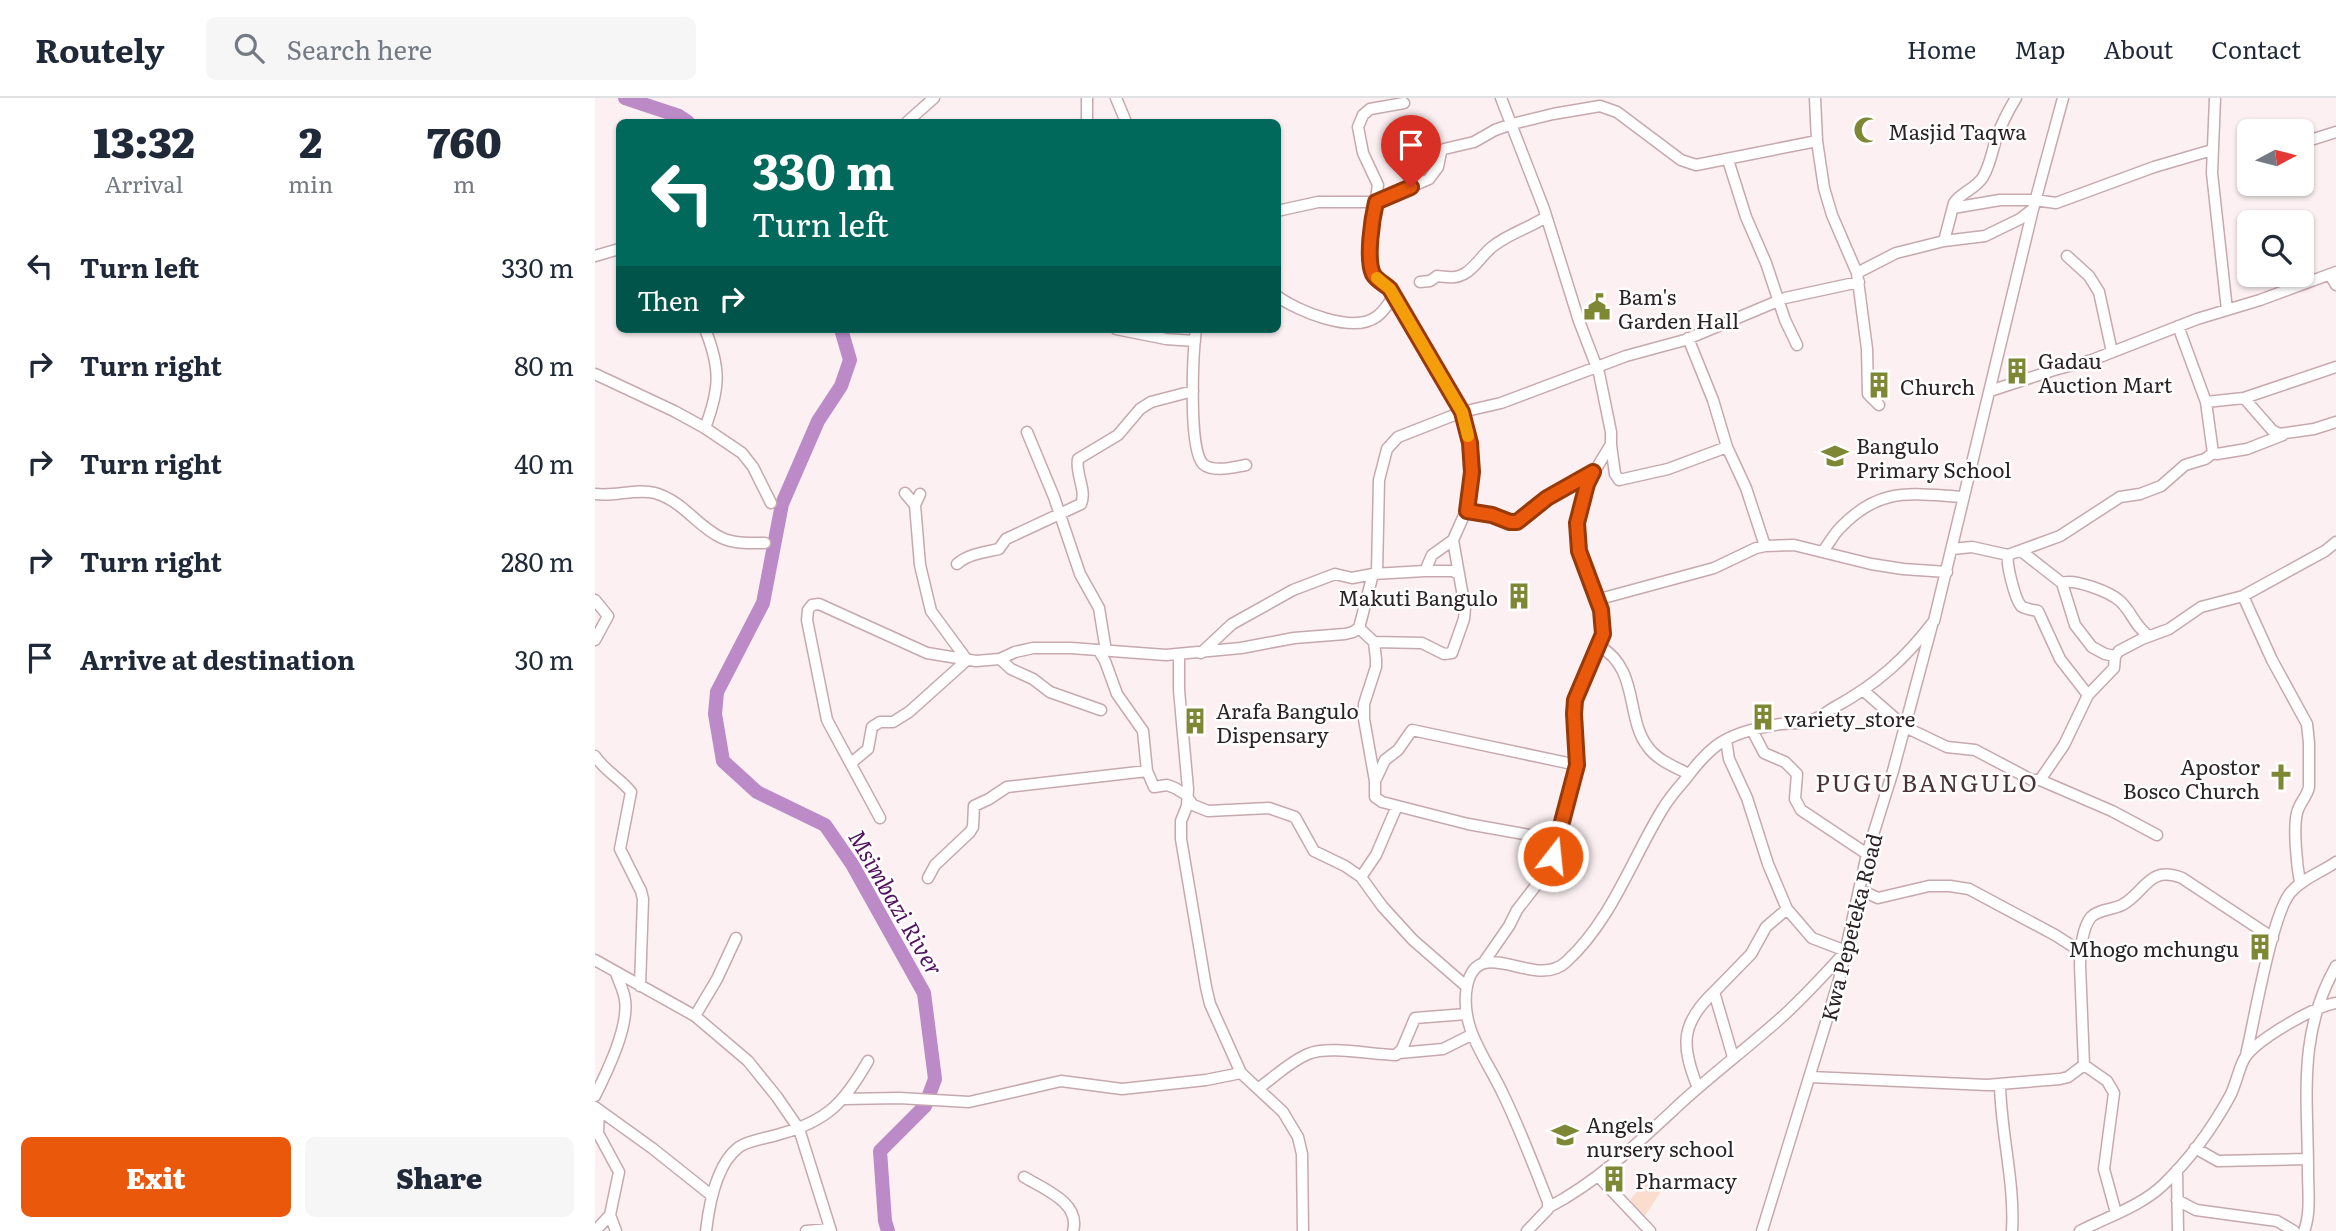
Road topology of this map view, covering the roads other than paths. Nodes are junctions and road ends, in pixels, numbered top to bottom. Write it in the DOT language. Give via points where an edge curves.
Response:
graph roads {
  1 [pos="934,98"];
  2 [pos="1087,98"];
  3 [pos="1117,98"];
  4 [pos="1501,98"];
  5 [pos="1815,98"];
  6 [pos="2016,98"];
  7 [pos="2063,98"];
  8 [pos="2215,98"];
  9 [pos="1405,103"];
  10 [pos="910,119"];
  11 [pos="1087,119"];
  12 [pos="1125,119"];
  13 [pos="1512,124"];
  14 [pos="2336,132"];
  15 [pos="2314,139"];
  16 [pos="1817,141"];
  17 [pos="2212,150"];
  18 [pos="1728,160"];
  19 [pos="1376,202"];
  20 [pos="2034,205"];
  21 [pos="1953,208"];
  22 [pos="1281,210"];
  23 [pos="1546,217"];
  24 [pos="1944,241"];
  25 [pos="616,250"];
  26 [pos="595,256"];
  27 [pos="2067,257"];
  28 [pos="2333,273"];
  29 [pos="1858,277"];
  30 [pos="1420,282"];
  31 [pos="2336,285"];
  32 [pos="1394,297"];
  33 [pos="1281,299"];
  34 [pos="1778,300"];
  35 [pos="2227,310"];
  36 [pos="2178,327"];
  37 [pos="706,333"];
  38 [pos="1136,333"];
  39 [pos="1196,333"];
  40 [pos="1688,338"];
  41 [pos="1195,341"];
  42 [pos="1797,345"];
  43 [pos="2112,352"];
  44 [pos="1596,366"];
  45 [pos="2336,367"];
  46 [pos="595,374"];
  47 [pos="1193,391"];
  48 [pos="1990,391"];
  49 [pos="2244,398"];
  50 [pos="2206,402"];
  51 [pos="1879,405"];
  52 [pos="1462,412"];
  53 [pos="2336,422"];
  54 [pos="705,428"];
  55 [pos="1027,432"];
  56 [pos="2283,435"];
  57 [pos="1611,444"];
  58 [pos="1727,447"];
  59 [pos="2213,453"];
  60 [pos="1246,465"];
  61 [pos="1593,472"];
  62 [pos="905,493"];
  63 [pos="595,494"];
  64 [pos="920,494"];
  65 [pos="1963,496"];
  66 [pos="771,503"];
  67 [pos="915,505"];
  68 [pos="1467,511"];
  69 [pos="1060,514"];
  70 [pos="1453,540"];
  71 [pos="2336,542"];
  72 [pos="765,543"];
  73 [pos="1765,546"];
  74 [pos="1952,549"];
  75 [pos="1823,551"];
  76 [pos="2021,551"];
  77 [pos="2007,555"];
  78 [pos="957,564"];
  79 [pos="1425,571"];
  80 [pos="1947,572"];
  81 [pos="1375,574"];
  82 [pos="1458,574"];
  83 [pos="2062,583"];
  84 [pos="2243,596"];
  85 [pos="595,600"];
  86 [pos="1596,600"];
  87 [pos="1934,621"];
  88 [pos="1359,628"];
  89 [pos="2149,636"];
  90 [pos="595,640"];
  91 [pos="1374,642"];
  92 [pos="1599,646"];
  93 [pos="1103,651"];
  94 [pos="1201,653"];
  95 [pos="1179,654"];
  96 [pos="2115,656"];
  97 [pos="1000,659"];
  98 [pos="967,660"];
  99 [pos="1864,691"];
  100 [pos="2088,695"];
  101 [pos="1101,710"];
  102 [pos="1905,727"];
  103 [pos="1752,730"];
  104 [pos="1726,740"];
  105 [pos="595,756"];
  106 [pos="851,763"];
  107 [pos="1577,765"];
  108 [pos="1147,771"];
  109 [pos="1689,774"];
  110 [pos="2040,780"];
  111 [pos="1375,781"];
  112 [pos="1188,799"];
  113 [pos="1397,806"];
  114 [pos="880,818"];
  115 [pos="2157,835"];
  116 [pos="1557,840"];
  117 [pos="1867,854"];
  118 [pos="2336,862"];
  119 [pos="1361,877"];
  120 [pos="928,878"];
  121 [pos="2299,883"];
  122 [pos="1860,890"];
  123 [pos="1787,909"];
  124 [pos="736,938"];
  125 [pos="2273,938"];
  126 [pos="1846,951"];
  127 [pos="2080,951"];
  128 [pos="595,960"];
  129 [pos="1484,962"];
  130 [pos="2336,967"];
  131 [pos="616,973"];
  132 [pos="641,986"];
  133 [pos="1467,987"];
  134 [pos="1714,992"];
  135 [pos="2336,1003"];
  136 [pos="2317,1007"];
  137 [pos="1466,1014"];
  138 [pos="695,1016"];
  139 [pos="1471,1035"];
  140 [pos="1399,1053"];
  141 [pos="2246,1055"];
  142 [pos="1733,1057"];
  143 [pos="868,1061"];
  144 [pos="2084,1065"];
  145 [pos="1241,1073"];
  146 [pos="1811,1077"];
  147 [pos="2000,1085"];
  148 [pos="1259,1088"];
  149 [pos="1698,1088"];
  150 [pos="595,1096"];
  151 [pos="843,1099"];
  152 [pos="597,1109"];
  153 [pos="799,1129"];
  154 [pos="2195,1148"];
  155 [pos="2308,1159"];
  156 [pos="2177,1170"];
  157 [pos="1598,1176"];
  158 [pos="1024,1177"];
  159 [pos="711,1195"];
  160 [pos="2177,1200"];
  161 [pos="1549,1207"];
  162 [pos="2116,1213"];
  163 [pos="610,1215"];
  164 [pos="830,1230"];
  165 [pos="595,1231"];
  166 [pos="616,1231"];
  167 [pos="706,1231"];
  168 [pos="806,1231"];
  169 [pos="1073,1231"];
  170 [pos="1303,1231"];
  171 [pos="1527,1231"];
  172 [pos="1650,1231"];
  173 [pos="1762,1231"];
  174 [pos="2012,1231"];
  175 [pos="2080,1231"];
  176 [pos="2178,1231"];
  177 [pos="2294,1231"];
  178 [pos="2304,1231"];
  1 -- 10 [label="street"];
  2 -- 11 [label="street"];
  3 -- 12 [label="street"];
  4 -- 13 [label="street"];
  5 -- 16 [label="street"];
  6 -- 21 [label="street" via="1982,180 1957,199"];
  7 -- 20 [label="street, Kwa Pepeteka Road"];
  8 -- 17 [label="street"];
  9 -- 19 [label="street" via="1370,109 1359,122 1359,143 1378,185"];
  13 -- 18 [label="street" via="1600,106 1689,163"];
  13 -- 19 [label="street" via="1474,142 1444,149 1429,179"];
  13 -- 23 [label="street"];
  14 -- 15 [label="street"];
  16 -- 18 [label="street"];
  16 -- 29 [label="street" via="1832,215"];
  17 -- 20 [label="street" via="2062,202"];
  17 -- 35 [label="street"];
  18 -- 34 [label="street"];
  19 -- 22 [label="street" via="1318,202"];
  19 -- 32 [label="street" via="1370,235 1372,268"];
  20 -- 21 [label="street" via="2000,200"];
  20 -- 24 [label="street" via="2020,219 1985,236"];
  20 -- 48 [label="street, Kwa Pepeteka Road"];
  21 -- 24 [label="street"];
  23 -- 30 [label="street" via="1502,240 1465,273"];
  23 -- 44 [label="street"];
  24 -- 29 [label="street" via="1896,253"];
  25 -- 26 [label="street"];
  27 -- 43 [label="street" via="2097,286"];
  28 -- 31 [label="street"];
  28 -- 35 [label="street"];
  29 -- 34 [label="street"];
  29 -- 51 [label="street" via="1868,394"];
  32 -- 33 [label="street" via="1375,318 1362,323 1328,320"];
  32 -- 52 [label="street"];
  34 -- 40 [label="street"];
  34 -- 42 [label="street"];
  35 -- 36 [label="street"];
  36 -- 43 [label="street"];
  36 -- 50 [label="street"];
  37 -- 54 [label="street" via="717,386"];
  38 -- 41 [label="street"];
  39 -- 41 [label="street"];
  40 -- 44 [label="street"];
  40 -- 58 [label="street"];
  41 -- 47 [label="street"];
  43 -- 48 [label="street"];
  44 -- 52 [label="street" via="1501,403"];
  44 -- 57 [label="street"];
  45 -- 49 [label="street"];
  46 -- 54 [label="street"];
  47 -- 60 [label="street" via="1197,447 1203,464 1214,468"];
  47 -- 69 [label="street" via="1151,401 1118,435 1080,456 1076,462 1083,501"];
  48 -- 65 [label="street, Kwa Pepeteka Road"];
  49 -- 50 [label="street"];
  49 -- 56 [label="street" via="2274,432"];
  50 -- 59 [label="street"];
  52 -- 68 [label="street" via="1470,443"];
  52 -- 81 [label="street" via="1398,437 1387,449 1379,480"];
  53 -- 56 [label="street"];
  54 -- 66 [label="street" via="742,453"];
  55 -- 69 [label="street"];
  56 -- 59 [label="street" via="2248,449"];
  57 -- 58 [label="street" via="1619,480 1668,469"];
  57 -- 61 [label="street"];
  58 -- 73 [label="street"];
  59 -- 76 [label="street" via="2185,465 2161,486 2120,496 2060,536"];
  61 -- 68 [label="street" via="1547,498 1517,522"];
  61 -- 86 [label="street" via="1577,523 1579,551"];
  62 -- 67 [label="street"];
  63 -- 72 [label="street" via="657,494 680,504 719,537"];
  64 -- 67 [label="street"];
  65 -- 74 [label="street, Kwa Pepeteka Road"];
  65 -- 75 [label="street" via="1875,500 1837,530"];
  67 -- 98 [label="street" via="929,607"];
  68 -- 70 [label="street"];
  69 -- 78 [label="street" via="1006,539 999,549"];
  69 -- 93 [label="street" via="1080,574 1099,608"];
  70 -- 79 [label="street" via="1432,555"];
  70 -- 82 [label="street"];
  71 -- 84 [label="street"];
  73 -- 75 [label="street"];
  73 -- 86 [label="street" via="1714,568"];
  74 -- 77 [label="street" via="1972,547"];
  74 -- 80 [label="street, Kwa Pepeteka Road"];
  75 -- 80 [label="street" via="1903,569"];
  76 -- 77 [label="street"];
  76 -- 83 [label="street"];
  77 -- 100 [label="street" via="2020,603 2038,611 2063,663"];
  79 -- 81 [label="street"];
  79 -- 82 [label="street"];
  80 -- 87 [label="street, Kwa Pepeteka Road"];
  81 -- 88 [label="street"];
  81 -- 94 [label="street" via="1352,578 1335,574 1293,590 1232,624"];
  82 -- 91 [label="street" via="1464,614 1452,653 1422,643"];
  83 -- 89 [label="street" via="2099,590 2119,600 2136,626"];
  83 -- 96 [label="street" via="2079,632 2098,651"];
  84 -- 89 [label="street" via="2201,607 2169,629"];
  84 -- 121 [label="street" via="2307,724 2309,787 2295,821"];
  85 -- 90 [label="street" via="608,616"];
  86 -- 92 [label="street" via="1603,620"];
  87 -- 99 [label="street" via="1888,673"];
  87 -- 102 [label="street, Kwa Pepeteka Road"];
  88 -- 91 [label="street"];
  88 -- 94 [label="street" via="1345,634"];
  89 -- 96 [label="street"];
  91 -- 111 [label="street" via="1376,667 1364,719"];
  92 -- 107 [label="street" via="1575,700"];
  92 -- 109 [label="street" via="1624,674 1649,749"];
  93 -- 95 [label="street"];
  93 -- 97 [label="street" via="1033,648"];
  93 -- 108 [label="street" via="1117,694 1143,731"];
  94 -- 95 [label="street"];
  95 -- 112 [label="street"];
  96 -- 100 [label="street" via="2114,668"];
  97 -- 98 [label="street"];
  97 -- 101 [label="street" via="1050,692"];
  98 -- 106 [label="street" via="909,712 893,722 874,724 868,749"];
  98 -- 106 [label="street" via="927,653 819,604 812,605 807,620 824,711"];
  99 -- 102 [label="street"];
  99 -- 103 [label="street" via="1812,720"];
  100 -- 110 [label="street" via="2064,745"];
  102 -- 110 [label="street" via="1947,747 1975,750"];
  102 -- 117 [label="street, Kwa Pepeteka Road"];
  103 -- 104 [label="street"];
  103 -- 117 [label="street" via="1764,753 1785,762 1797,774 1795,799 1801,810"];
  104 -- 109 [label="street" via="1701,758"];
  104 -- 123 [label="street" via="1729,759"];
  105 -- 132 [label="street" via="631,792 620,849 643,899"];
  106 -- 114 [label="street"];
  107 -- 111 [label="street" via="1412,730 1385,760"];
  107 -- 116 [label="street"];
  108 -- 112 [label="street" via="1154,787 1167,785"];
  108 -- 120 [label="street" via="1007,787 974,806 970,832 935,865"];
  109 -- 129 [label="street" via="1664,807 1595,930 1566,962 1547,971"];
  110 -- 115 [label="street"];
  111 -- 113 [label="street" via="1375,797"];
  112 -- 119 [label="street" via="1196,807 1215,812 1261,807 1289,815 1299,821 1314,851"];
  112 -- 145 [label="street" via="1181,839 1206,987"];
  113 -- 116 [label="street"];
  113 -- 119 [label="street" via="1382,844"];
  116 -- 129 [label="street" via="1541,879"];
  117 -- 122 [label="street, Kwa Pepeteka Road"];
  118 -- 121 [label="street"];
  119 -- 133 [label="street" via="1395,922"];
  121 -- 125 [label="street" via="2284,900"];
  122 -- 126 [label="street, Kwa Pepeteka Road"];
  122 -- 127 [label="street" via="1878,898 1930,886 1969,889"];
  123 -- 126 [label="street" via="1812,938"];
  123 -- 134 [label="street" via="1766,927 1751,954"];
  124 -- 138 [label="street"];
  125 -- 127 [label="street" via="2182,878 2167,874 2152,878 2125,904 2091,918"];
  125 -- 141 [label="street"];
  126 -- 142 [label="street" via="1798,1002"];
  126 -- 146 [label="street, Kwa Pepeteka Road"];
  127 -- 144 [label="street"];
  128 -- 131 [label="street"];
  129 -- 133 [label="street"];
  130 -- 136 [label="street"];
  131 -- 132 [label="street"];
  131 -- 150 [label="street" via="625,999 624,1018"];
  132 -- 138 [label="street"];
  133 -- 137 [label="street"];
  134 -- 142 [label="street"];
  134 -- 149 [label="street" via="1685,1035"];
  135 -- 136 [label="street"];
  136 -- 141 [label="street"];
  136 -- 155 [label="street" via="2306,1077"];
  137 -- 139 [label="street"];
  137 -- 140 [label="street" via="1415,1018"];
  138 -- 153 [label="street" via="748,1061"];
  139 -- 140 [label="street" via="1443,1049"];
  139 -- 161 [label="street" via="1503,1092"];
  140 -- 148 [label="street" via="1314,1052"];
  141 -- 154 [label="street" via="2230,1096"];
  142 -- 149 [label="street"];
  143 -- 151 [label="street"];
  144 -- 147 [label="street" via="2060,1079"];
  144 -- 162 [label="street" via="2107,1081 2114,1093 2104,1169"];
  145 -- 148 [label="street"];
  145 -- 151 [label="street" via="1122,1089 1061,1081 969,1102"];
  146 -- 147 [label="street"];
  146 -- 173 [label="street, Kwa Pepeteka Road"];
  147 -- 174 [label="street"];
  148 -- 170 [label="street" via="1283,1112 1298,1137"];
  149 -- 157 [label="street"];
  151 -- 153 [label="street"];
  152 -- 159 [label="street"];
  152 -- 163 [label="street" via="598,1133 619,1171"];
  153 -- 159 [label="street" via="740,1146"];
  153 -- 164 [label="street"];
  154 -- 155 [label="street" via="2218,1161"];
  154 -- 156 [label="street"];
  155 -- 178 [label="street"];
  156 -- 160 [label="street"];
  156 -- 162 [label="street" via="2147,1198"];
  157 -- 161 [label="street"];
  157 -- 172 [label="street"];
  158 -- 169 [label="street" via="1067,1204 1074,1217"];
  159 -- 167 [label="street"];
  160 -- 176 [label="street"];
  160 -- 177 [label="street" via="2196,1210 2277,1221"];
  161 -- 171 [label="street"];
  162 -- 175 [label="street"];
  163 -- 165 [label="street"];
  163 -- 166 [label="street"];
  164 -- 168 [label="street"];
}
